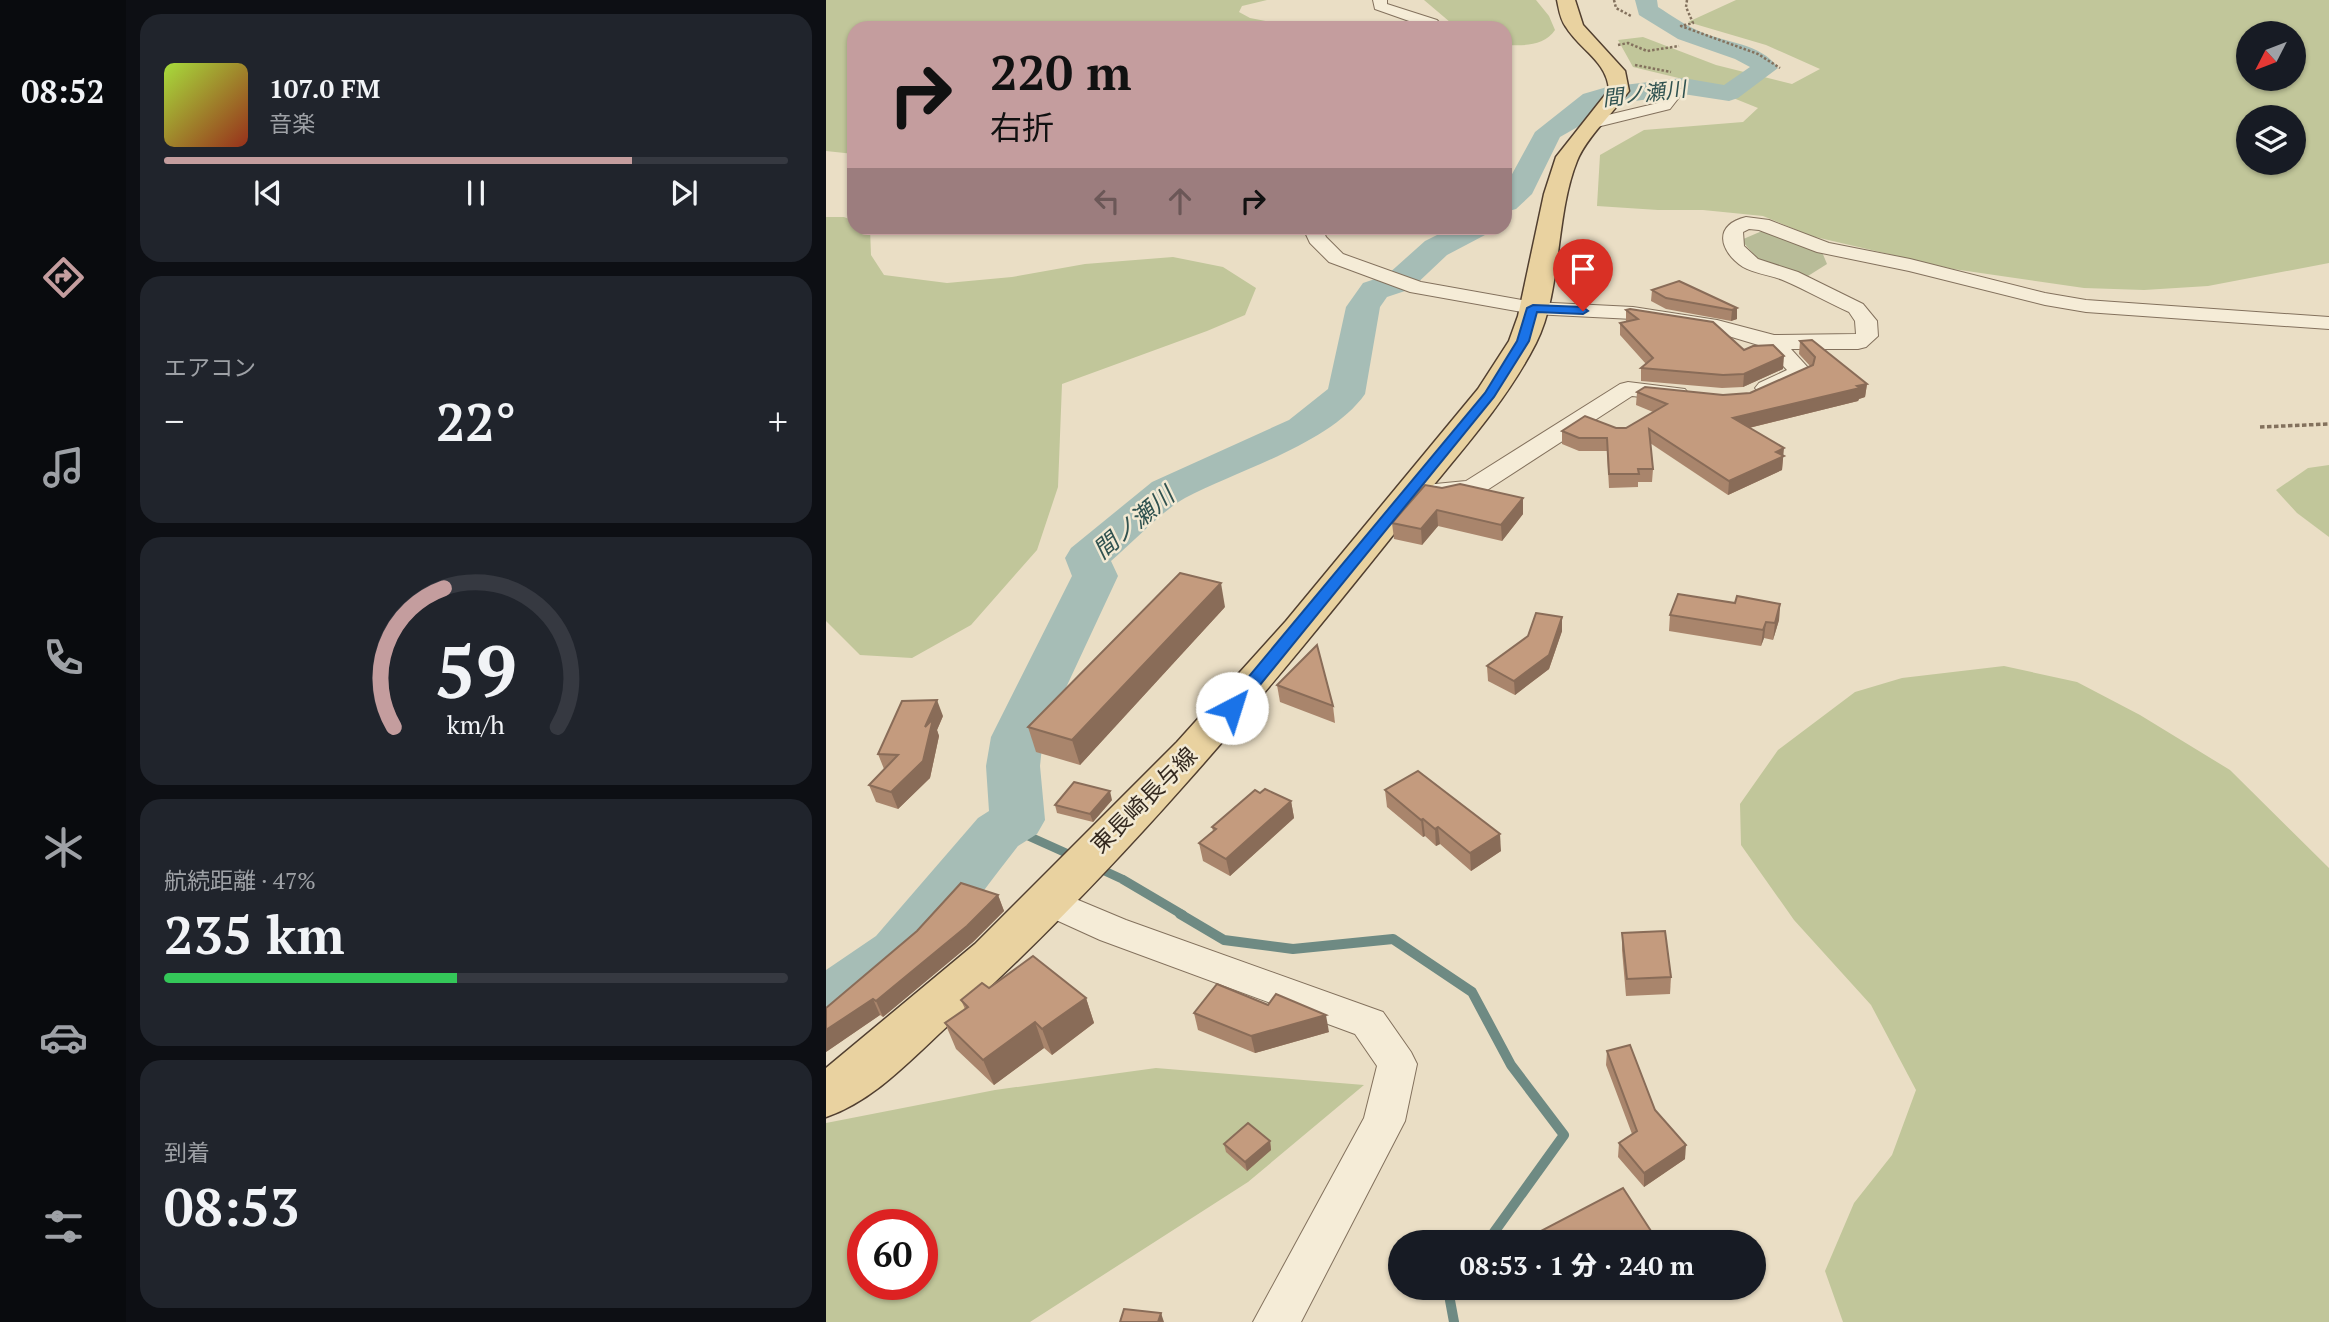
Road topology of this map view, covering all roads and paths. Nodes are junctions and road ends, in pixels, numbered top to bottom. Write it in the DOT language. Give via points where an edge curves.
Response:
graph roads {
  1 [pos="1381,0"];
  2 [pos="1566,0"];
  3 [pos="1614,0"];
  4 [pos="1687,0"];
  5 [pos="1631,16"];
  6 [pos="1426,21"];
  7 [pos="1679,47"];
  8 [pos="1598,52"];
  9 [pos="1780,68"];
  10 [pos="1674,73"];
  11 [pos="1676,91"];
  12 [pos="1597,122"];
  13 [pos="1316,235"];
  14 [pos="1533,308"];
  15 [pos="2329,323"];
  16 [pos="1773,342"];
  17 [pos="1695,395"];
  18 [pos="1748,397"];
  19 [pos="2329,424"];
  20 [pos="2260,427"];
  21 [pos="1413,486"];
  22 [pos="1047,900"];
  23 [pos="826,1095"];
  24 [pos="1276,1322"];
  1 -- 6 [label="street" via="1380,6"];
  2 -- 8 [label="main road, 東長崎長与線" via="1574,27"];
  3 -- 5 [label="path" via="1616,8"];
  4 -- 9 [label="path" via="1693,23 1681,26 1770,59"];
  7 -- 8 [label="path" via="1647,51 1628,44"];
  8 -- 10 [label="path"];
  8 -- 12 [label="main road, 東長崎長与線" via="1620,80 1619,91"];
  11 -- 12 [label="street" via="1664,106"];
  12 -- 14 [label="main road, 東長崎長与線" via="1567,157"];
  13 -- 14 [label="street" via="1327,250 1360,269 1417,288"];
  14 -- 16 [label="street" via="1633,313 1717,326"];
  14 -- 21 [label="main road, 東長崎長与線" via="1523,341 1490,394"];
  15 -- 16 [label="street" via="2086,306 1824,248 1762,224 1746,223 1733,230 1734,248 1751,263 1791,276 1856,308 1866,321 1867,336 1858,342"];
  16 -- 18 [label="street" via="1801,372"];
  17 -- 21 [label="street" via="1628,389 1472,489 1443,492"];
  19 -- 20 [label="path"];
  21 -- 22 [label="main road, 東長崎長与線" via="1232,708"];
  22 -- 23 [label="main road, 東長崎長与線" via="927,1015 856,1076"];
  22 -- 24 [label="street" via="1113,930 1369,1023 1396,1064 1384,1121"];
}
